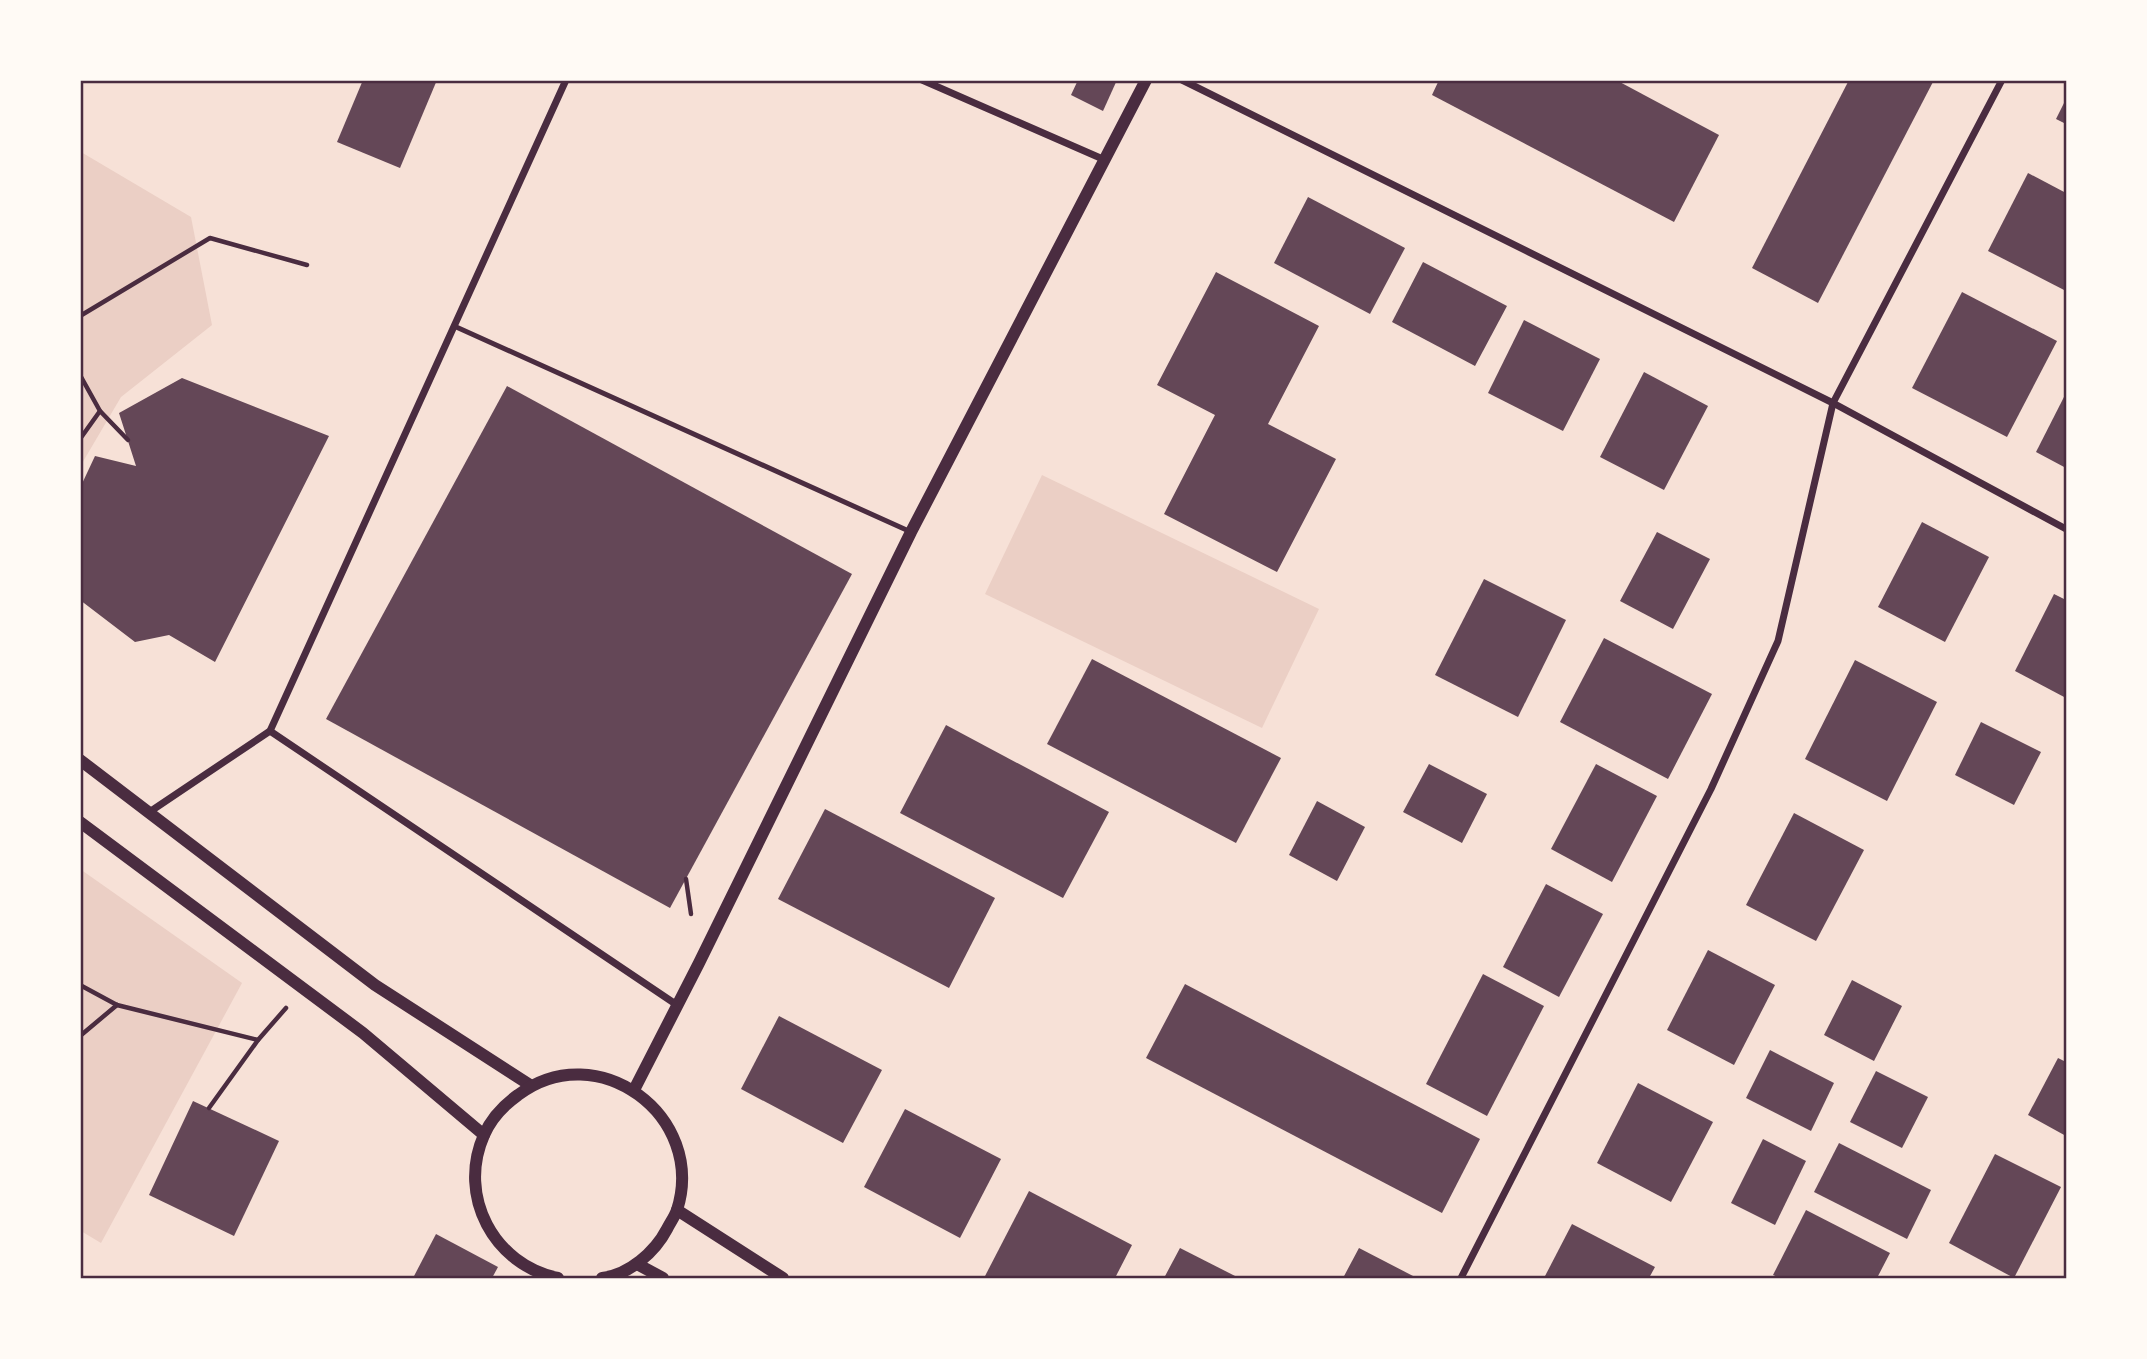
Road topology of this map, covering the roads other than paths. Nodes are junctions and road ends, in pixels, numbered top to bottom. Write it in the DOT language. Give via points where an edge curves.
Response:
graph roads {
  1 [pos="566,80"];
  2 [pos="922,80"];
  3 [pos="1146,80"];
  4 [pos="1182,80"];
  5 [pos="2002,80"];
  6 [pos="1105,160"];
  7 [pos="454,326"];
  8 [pos="1833,403"];
  9 [pos="2067,529"];
  10 [pos="911,532"];
  11 [pos="270,731"];
  12 [pos="80,760"];
  13 [pos="148,813"];
  14 [pos="80,822"];
  15 [pos="677,1005"];
  16 [pos="530,1085"];
  17 [pos="634,1090"];
  18 [pos="484,1135"];
  19 [pos="677,1210"];
  20 [pos="637,1264"];
  21 [pos="541,1277"];
  22 [pos="558,1279"];
  23 [pos="602,1279"];
  24 [pos="663,1279"];
  25 [pos="783,1279"];
  26 [pos="1461,1279"];
  1 -- 7 [label="street"];
  2 -- 6 [label="street"];
  3 -- 6 [label="street"];
  4 -- 8 [label="street"];
  5 -- 8 [label="street"];
  6 -- 10 [label="street"];
  7 -- 10 [label="lane"];
  7 -- 11 [label="street"];
  8 -- 9 [label="street"];
  8 -- 26 [label="street" via="1778,641 1711,789"];
  10 -- 15 [label="street"];
  11 -- 13 [label="street"];
  11 -- 15 [label="street"];
  12 -- 13 [label="street"];
  13 -- 16 [label="street" via="375,985"];
  14 -- 18 [label="street" via="363,1033"];
  15 -- 17 [label="street"];
  16 -- 17 [label="street" via="582,1074"];
  16 -- 18 [label="street" via="503,1106"];
  17 -- 19 [label="street" via="659,1113 676,1142 682,1177"];
  18 -- 21 [label="street" via="475,1167 477,1201 490,1232 512,1258"];
  19 -- 20 [label="street" via="661,1240"];
  19 -- 25 [label="street"];
  20 -- 23 [label="street"];
  20 -- 24 [label="street"];
  21 -- 22 [label="street"];
}
